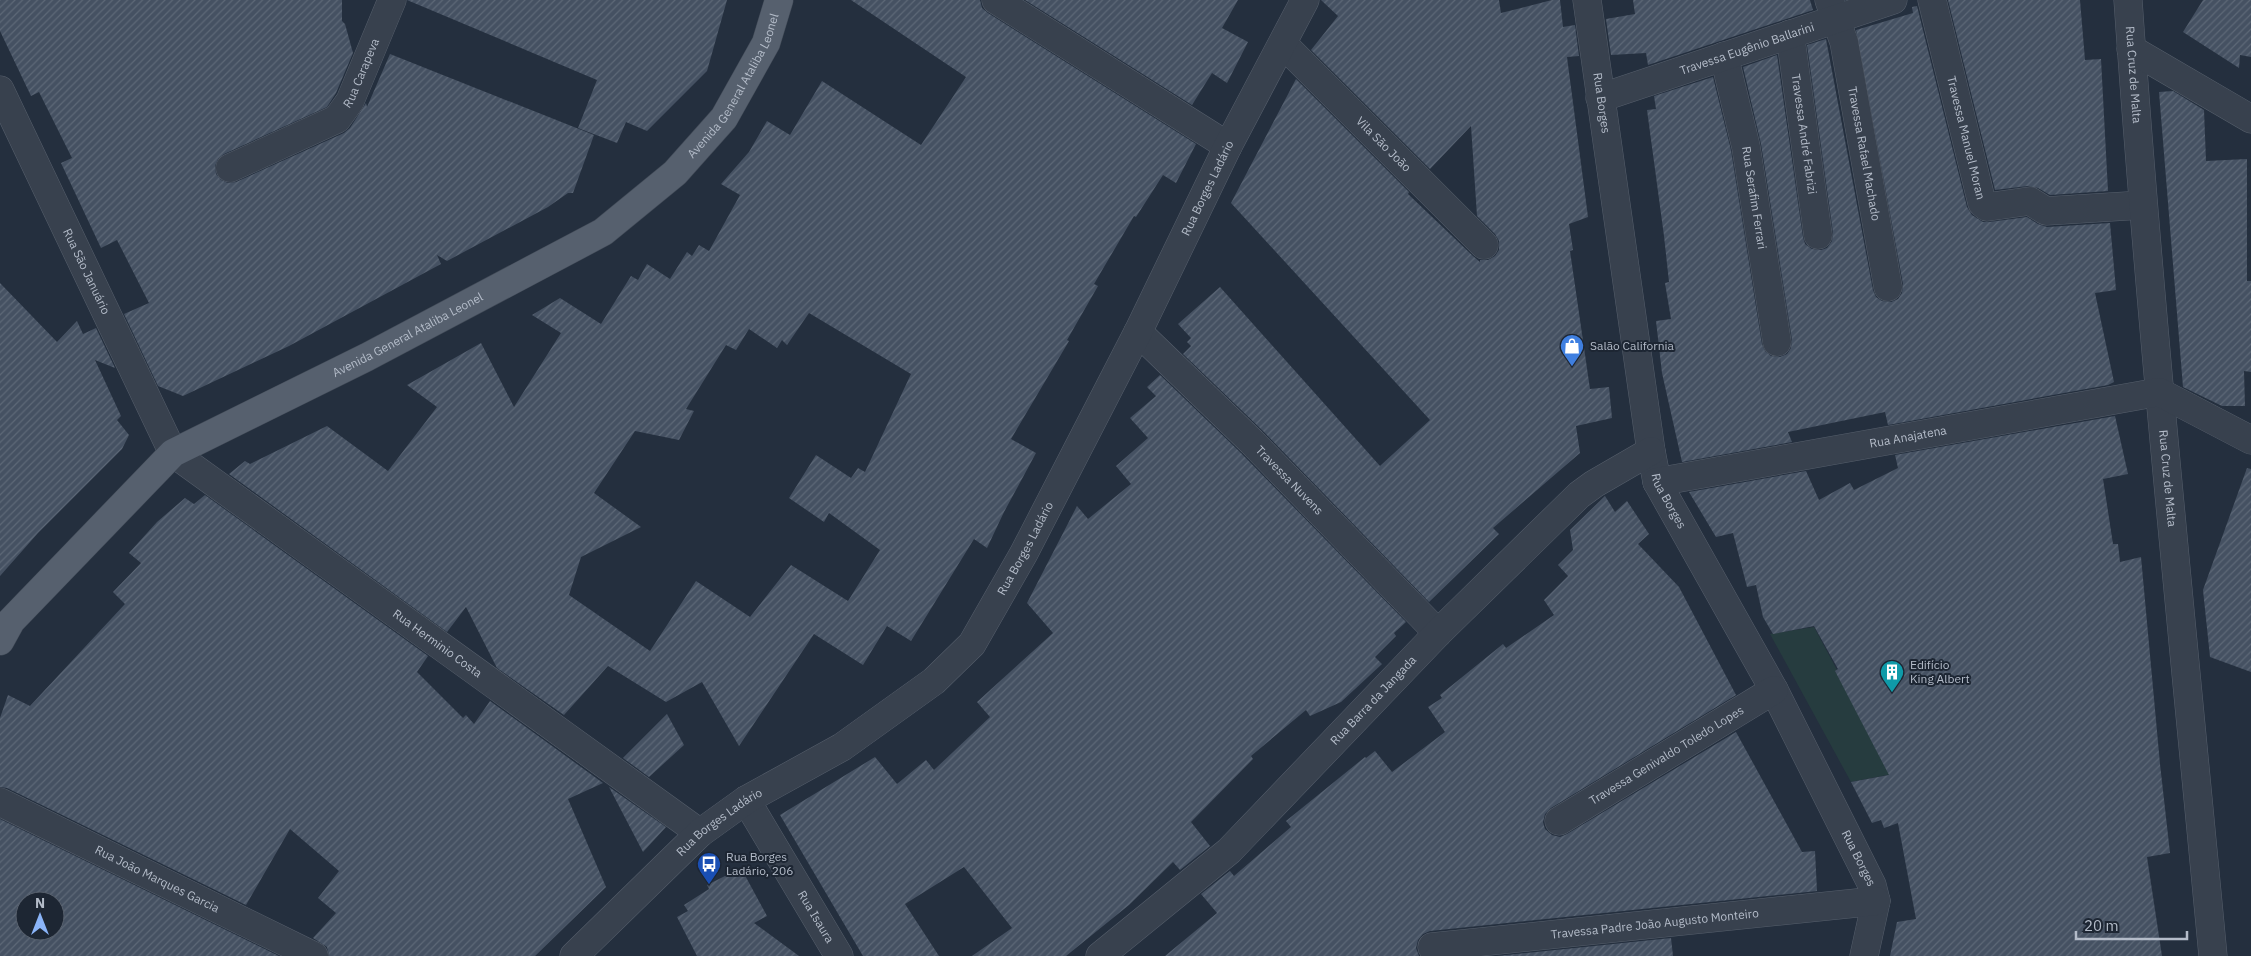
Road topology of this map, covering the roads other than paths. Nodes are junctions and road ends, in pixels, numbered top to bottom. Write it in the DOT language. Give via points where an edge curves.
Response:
graph roads {
  1 [pos="392,0"];
  2 [pos="779,0"];
  3 [pos="996,0"];
  4 [pos="1305,0"];
  5 [pos="1586,0"];
  6 [pos="1894,0"];
  7 [pos="1932,0"];
  8 [pos="2128,0"];
  9 [pos="1832,10"];
  10 [pos="1790,34"];
  11 [pos="1282,44"];
  12 [pos="2132,49"];
  13 [pos="1724,56"];
  14 [pos="0,90"];
  15 [pos="1600,98"];
  16 [pos="2251,119"];
  17 [pos="1228,146"];
  18 [pos="230,168"];
  19 [pos="2143,205"];
  20 [pos="1818,235"];
  21 [pos="1484,245"];
  22 [pos="1888,287"];
  23 [pos="1138,332"];
  24 [pos="1777,342"];
  25 [pos="2159,392"];
  26 [pos="2251,440"];
  27 [pos="1651,451"];
  28 [pos="173,453"];
  29 [pos="1657,482"];
  30 [pos="1438,633"];
  31 [pos="0,641"];
  32 [pos="1774,690"];
  33 [pos="746,800"];
  34 [pos="0,802"];
  35 [pos="1559,822"];
  36 [pos="700,833"];
  37 [pos="1876,901"];
  38 [pos="1432,947"];
  39 [pos="314,956"];
  40 [pos="574,956"];
  41 [pos="839,956"];
  42 [pos="1100,956"];
  43 [pos="1864,956"];
  44 [pos="2213,956"];
  1 -- 18 [label="street, Rua Carapeva" via="350,101 337,118"];
  2 -- 28 [label="main road, Avenida General Ataliba Leonel" via="766,42 724,118 675,173 603,232 368,357"];
  3 -- 17 [label="street"];
  4 -- 11 [label="street, Rua Borges Ladário"];
  5 -- 15 [label="street, Rua Borges"];
  6 -- 9 [label="street, Travessa Eugênio Ballarini"];
  7 -- 19 [label="street, Travessa Manuel Moran" via="1982,202 1987,207 2030,201 2046,210"];
  8 -- 12 [label="street, Rua Cruz de Malta"];
  9 -- 10 [label="street, Travessa Eugênio Ballarini"];
  9 -- 22 [label="street, Travessa Rafael Machado" via="1844,42"];
  10 -- 13 [label="street, Travessa Eugênio Ballarini"];
  10 -- 20 [label="street, Travessa André Fabrizi"];
  11 -- 17 [label="street, Rua Borges Ladário"];
  11 -- 21 [label="street, Vila São João"];
  12 -- 16 [label="street"];
  12 -- 19 [label="street, Rua Cruz de Malta"];
  13 -- 15 [label="street, Travessa Eugênio Ballarini"];
  13 -- 24 [label="street, Rua Serafim Ferrari" via="1746,147"];
  14 -- 28 [label="street, Rua São Januário"];
  15 -- 27 [label="street, Rua Borges"];
  17 -- 23 [label="street, Rua Borges Ladário"];
  19 -- 25 [label="street, Rua Cruz de Malta"];
  23 -- 30 [label="street, Travessa Nuvens" via="1252,442"];
  23 -- 33 [label="street, Rua Borges Ladário" via="1024,553 972,644 934,681 842,747"];
  25 -- 26 [label="street"];
  25 -- 29 [label="street, Rua Anajatena"];
  25 -- 44 [label="street, Rua Cruz de Malta"];
  27 -- 29 [label="street, Rua Borges"];
  27 -- 30 [label="street, Rua Barra da Jangada" via="1579,495"];
  28 -- 31 [label="main road, Avenida General Ataliba Leonel" via="11,621"];
  28 -- 36 [label="street, Rua Herminio Costa"];
  29 -- 32 [label="street, Rua Borges"];
  30 -- 42 [label="street, Rua Barra da Jangada" via="1229,850"];
  32 -- 35 [label="street, Travessa Genivaldo Toledo Lopes"];
  32 -- 37 [label="street, Rua Borges" via="1872,885"];
  33 -- 36 [label="street, Rua Borges Ladário"];
  33 -- 41 [label="street, Rua Isaura"];
  34 -- 39 [label="street, Rua João Marques Garcia"];
  36 -- 40 [label="street, Rua Borges Ladário"];
  37 -- 38 [label="street, Travessa Padre João Augusto Monteiro"];
  37 -- 43 [label="street, Rua Borges"];
}
